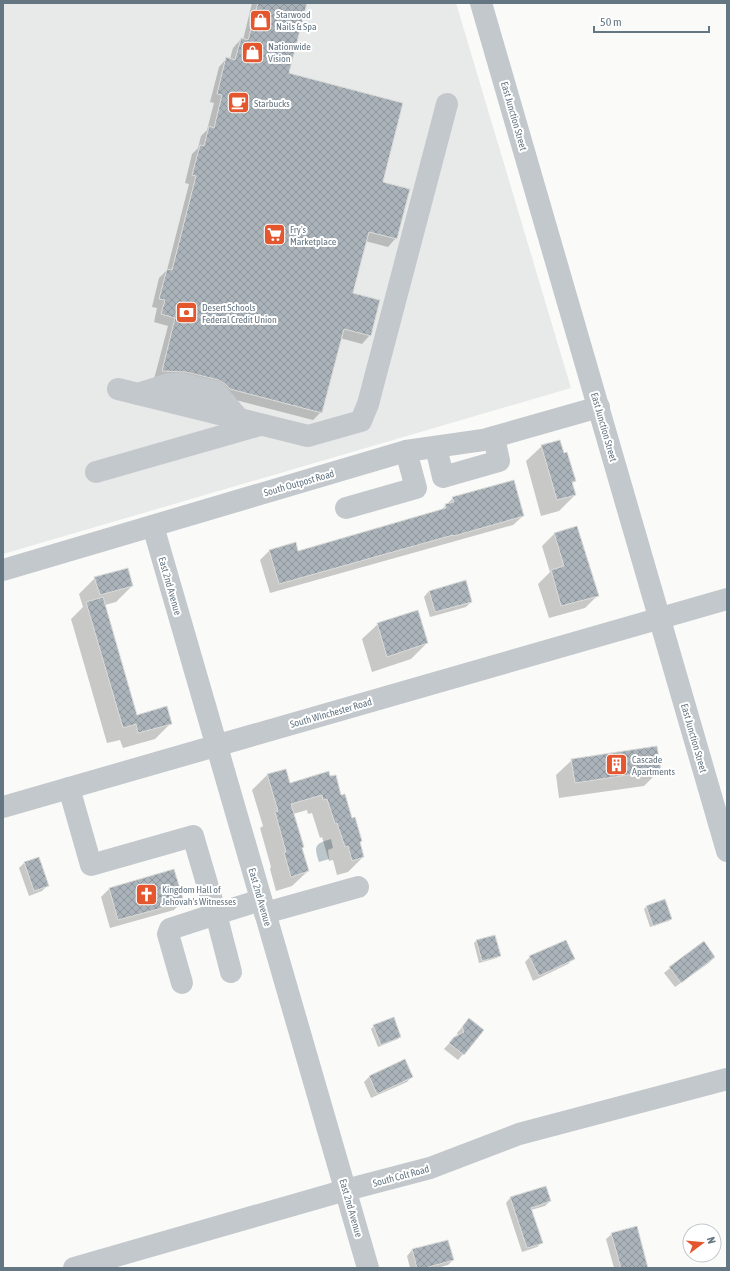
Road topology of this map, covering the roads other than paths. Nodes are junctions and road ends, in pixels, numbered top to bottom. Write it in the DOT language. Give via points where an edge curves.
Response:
graph roads {
  1 [pos="481,3"];
  2 [pos="447,104"];
  3 [pos="128,391"];
  4 [pos="598,407"];
  5 [pos="262,424"];
  6 [pos="494,437"];
  7 [pos="436,447"];
  8 [pos="406,451"];
  9 [pos="96,472"];
  10 [pos="346,508"];
  11 [pos="153,526"];
  12 [pos="3,570"];
  13 [pos="727,599"];
  14 [pos="660,618"];
  15 [pos="216,746"];
  16 [pos="69,788"];
  17 [pos="3,807"];
  18 [pos="722,818"];
  19 [pos="727,852"];
  20 [pos="358,887"];
  21 [pos="263,907"];
  22 [pos="216,914"];
  23 [pos="231,972"];
  24 [pos="182,983"];
  25 [pos="727,1079"];
  26 [pos="346,1190"];
  27 [pos="74,1268"];
  28 [pos="368,1268"];
  1 -- 4 [label="street, East Junction Street"];
  2 -- 5 [label="street" via="368,404 361,421 308,436"];
  3 -- 5 [label="street" via="183,384 216,392 238,419"];
  4 -- 6 [label="street, South Outpost Road"];
  4 -- 14 [label="street, East Junction Street"];
  5 -- 9 [label="street"];
  6 -- 7 [label="street, South Outpost Road"];
  6 -- 7 [label="street" via="499,461 443,476"];
  7 -- 8 [label="street, South Outpost Road"];
  8 -- 10 [label="street" via="416,488"];
  8 -- 11 [label="street, South Outpost Road"];
  11 -- 12 [label="street, South Outpost Road"];
  11 -- 15 [label="street, East 2nd Avenue"];
  13 -- 14 [label="street, South Winchester Road"];
  14 -- 15 [label="street, South Winchester Road"];
  14 -- 18 [label="street, East Junction Street"];
  15 -- 16 [label="street, South Winchester Road"];
  15 -- 21 [label="street, East 2nd Avenue"];
  16 -- 17 [label="street, South Winchester Road"];
  16 -- 22 [label="street" via="91,865 193,836"];
  18 -- 19 [label="street, East Junction Street"];
  20 -- 21 [label="street"];
  21 -- 22 [label="street"];
  21 -- 26 [label="street, East 2nd Avenue"];
  22 -- 23 [label="street"];
  22 -- 24 [label="street" via="170,928 168,934"];
  25 -- 26 [label="street, South Colt Road" via="519,1134 430,1168"];
  26 -- 27 [label="street, South Colt Road"];
  26 -- 28 [label="street, East 2nd Avenue"];
}
